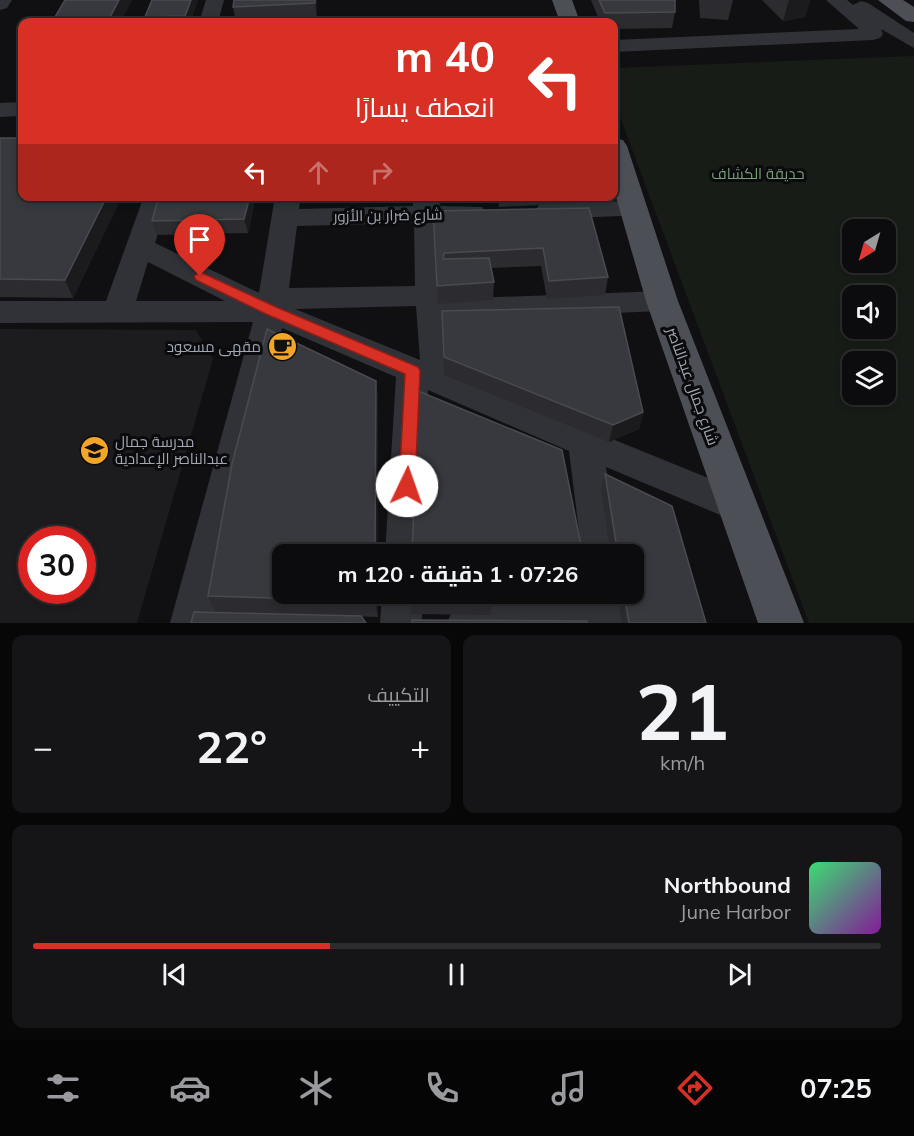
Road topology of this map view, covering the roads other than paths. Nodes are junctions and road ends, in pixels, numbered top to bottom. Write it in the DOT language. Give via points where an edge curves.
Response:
graph roads {
  1 [pos="3,0"];
  2 [pos="215,0"];
  3 [pos="562,0"];
  4 [pos="835,0"];
  5 [pos="851,0"];
  6 [pos="888,0"];
  7 [pos="0,4"];
  8 [pos="914,16"];
  9 [pos="209,18"];
  10 [pos="569,18"];
  11 [pos="873,34"];
  12 [pos="909,38"];
  13 [pos="618,46"];
  14 [pos="618,158"];
  15 [pos="155,201"];
  16 [pos="427,205"];
  17 [pos="286,207"];
  18 [pos="475,208"];
  19 [pos="635,209"];
  20 [pos="528,212"];
  21 [pos="140,247"];
  22 [pos="662,301"];
  23 [pos="431,303"];
  24 [pos="272,305"];
  25 [pos="0,312"];
  26 [pos="117,312"];
  27 [pos="425,376"];
  28 [pos="585,443"];
  29 [pos="737,506"];
  30 [pos="405,544"];
  31 [pos="599,544"];
  32 [pos="402,604"];
  33 [pos="609,612"];
  34 [pos="191,623"];
  35 [pos="401,623"];
  36 [pos="468,623"];
  37 [pos="781,623"];
  1 -- 7 [label="street"];
  2 -- 9 [label="street"];
  3 -- 10 [label="main road"];
  4 -- 11 [label="street" via="871,28"];
  5 -- 12 [label="street"];
  6 -- 8 [label="main road"];
  11 -- 12 [label="street"];
  11 -- 13 [label="street"];
  14 -- 19 [label="main road, شارع جمال عبدالناصر"];
  15 -- 21 [label="street"];
  16 -- 17 [label="street, شارع ضرار بن الأزور"];
  16 -- 18 [label="street, شارع ضرار بن الأزور"];
  16 -- 23 [label="street"];
  17 -- 24 [label="street"];
  19 -- 20 [label="street"];
  19 -- 22 [label="main road, شارع جمال عبدالناصر"];
  21 -- 24 [label="street"];
  21 -- 26 [label="street"];
  22 -- 23 [label="street"];
  22 -- 29 [label="main road, شارع جمال عبدالناصر"];
  23 -- 24 [label="street"];
  23 -- 27 [label="street"];
  24 -- 26 [label="street"];
  24 -- 27 [label="street"];
  24 -- 34 [label="street"];
  25 -- 26 [label="street"];
  27 -- 28 [label="street"];
  27 -- 30 [label="street"];
  28 -- 29 [label="street"];
  28 -- 31 [label="street"];
  29 -- 37 [label="main road, شارع جمال عبدالناصر"];
  32 -- 35 [label="street"];
  33 -- 36 [label="street"];
}
